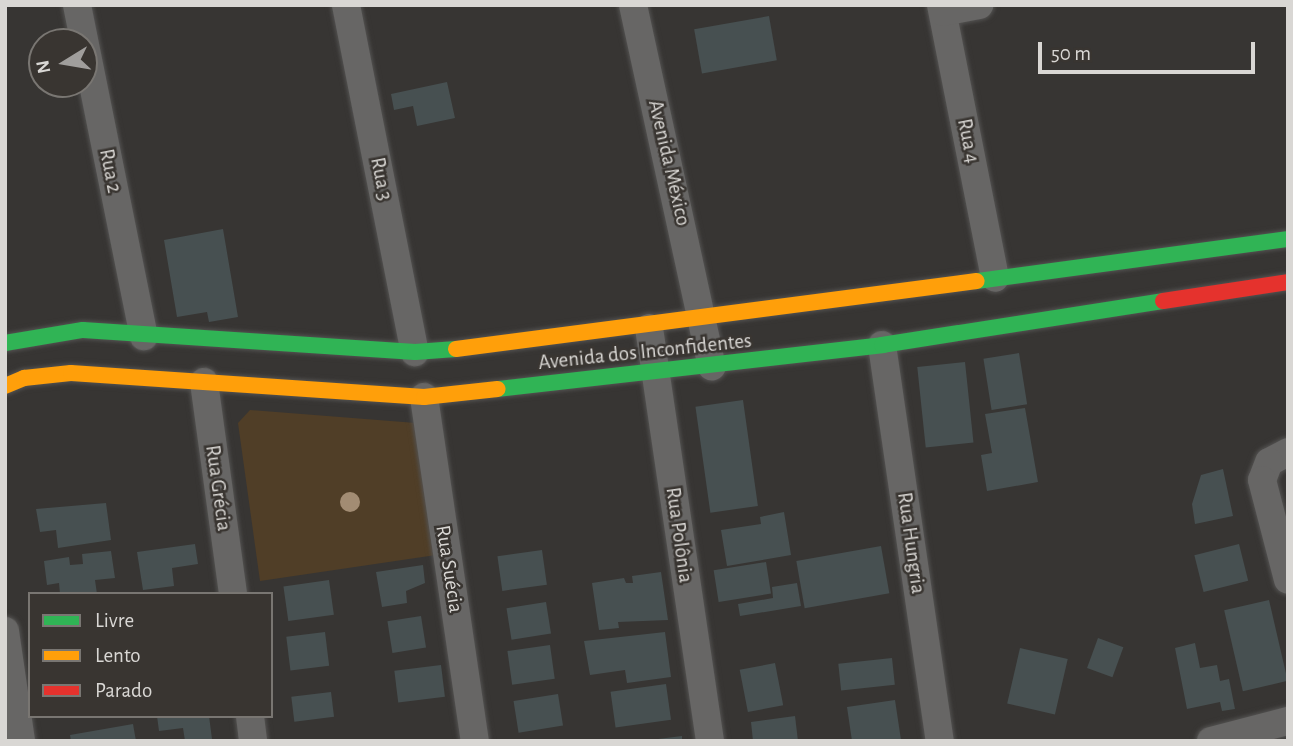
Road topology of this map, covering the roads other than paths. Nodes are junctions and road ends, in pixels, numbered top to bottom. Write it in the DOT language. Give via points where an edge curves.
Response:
graph roads {
  1 [pos="77,5"];
  2 [pos="346,5"];
  3 [pos="633,5"];
  4 [pos="979,5"];
  5 [pos="942,9"];
  6 [pos="1288,239"];
  7 [pos="995,278"];
  8 [pos="1288,282"];
  9 [pos="704,321"];
  10 [pos="649,328"];
  11 [pos="144,336"];
  12 [pos="5,343"];
  13 [pos="882,345"];
  14 [pos="415,352"];
  15 [pos="712,366"];
  16 [pos="655,372"];
  17 [pos="204,382"];
  18 [pos="5,386"];
  19 [pos="424,397"];
  20 [pos="1278,457"];
  21 [pos="1288,580"];
  22 [pos="233,592"];
  23 [pos="5,631"];
  24 [pos="250,718"];
  25 [pos="1288,721"];
  26 [pos="21,741"];
  27 [pos="253,741"];
  28 [pos="475,741"];
  29 [pos="709,741"];
  30 [pos="940,741"];
  31 [pos="1211,741"];
  1 -- 11 [label="street, Rua 2"];
  2 -- 14 [label="street, Rua 3"];
  3 -- 9 [label="street, Avenida México"];
  4 -- 5 [label="street"];
  5 -- 7 [label="street, Rua 4"];
  6 -- 7 [label="street, Avenida dos Inconfidentes"];
  7 -- 9 [label="street, Avenida dos Inconfidentes"];
  8 -- 13 [label="street, Avenida dos Inconfidentes"];
  9 -- 10 [label="street, Avenida dos Inconfidentes"];
  9 -- 15 [label="street, Avenida México"];
  10 -- 14 [label="street, Avenida dos Inconfidentes"];
  10 -- 16 [label="street, Rua Polônia"];
  11 -- 12 [label="street, Avenida dos Inconfidentes" via="83,330"];
  11 -- 14 [label="street, Avenida dos Inconfidentes"];
  13 -- 15 [label="street, Avenida dos Inconfidentes"];
  13 -- 30 [label="street, Rua Hungria"];
  15 -- 16 [label="street, Avenida dos Inconfidentes"];
  16 -- 19 [label="street, Avenida dos Inconfidentes"];
  16 -- 29 [label="street, Rua Polônia"];
  17 -- 18 [label="street, Avenida dos Inconfidentes" via="71,373 24,378"];
  17 -- 19 [label="street, Avenida dos Inconfidentes"];
  17 -- 22 [label="street, Rua Grécia"];
  19 -- 28 [label="street, Rua Suécia"];
  20 -- 21 [label="street" via="1262,480"];
  23 -- 26 [label="street"];
  24 -- 27 [label="street"];
  25 -- 31 [label="street"];
}
